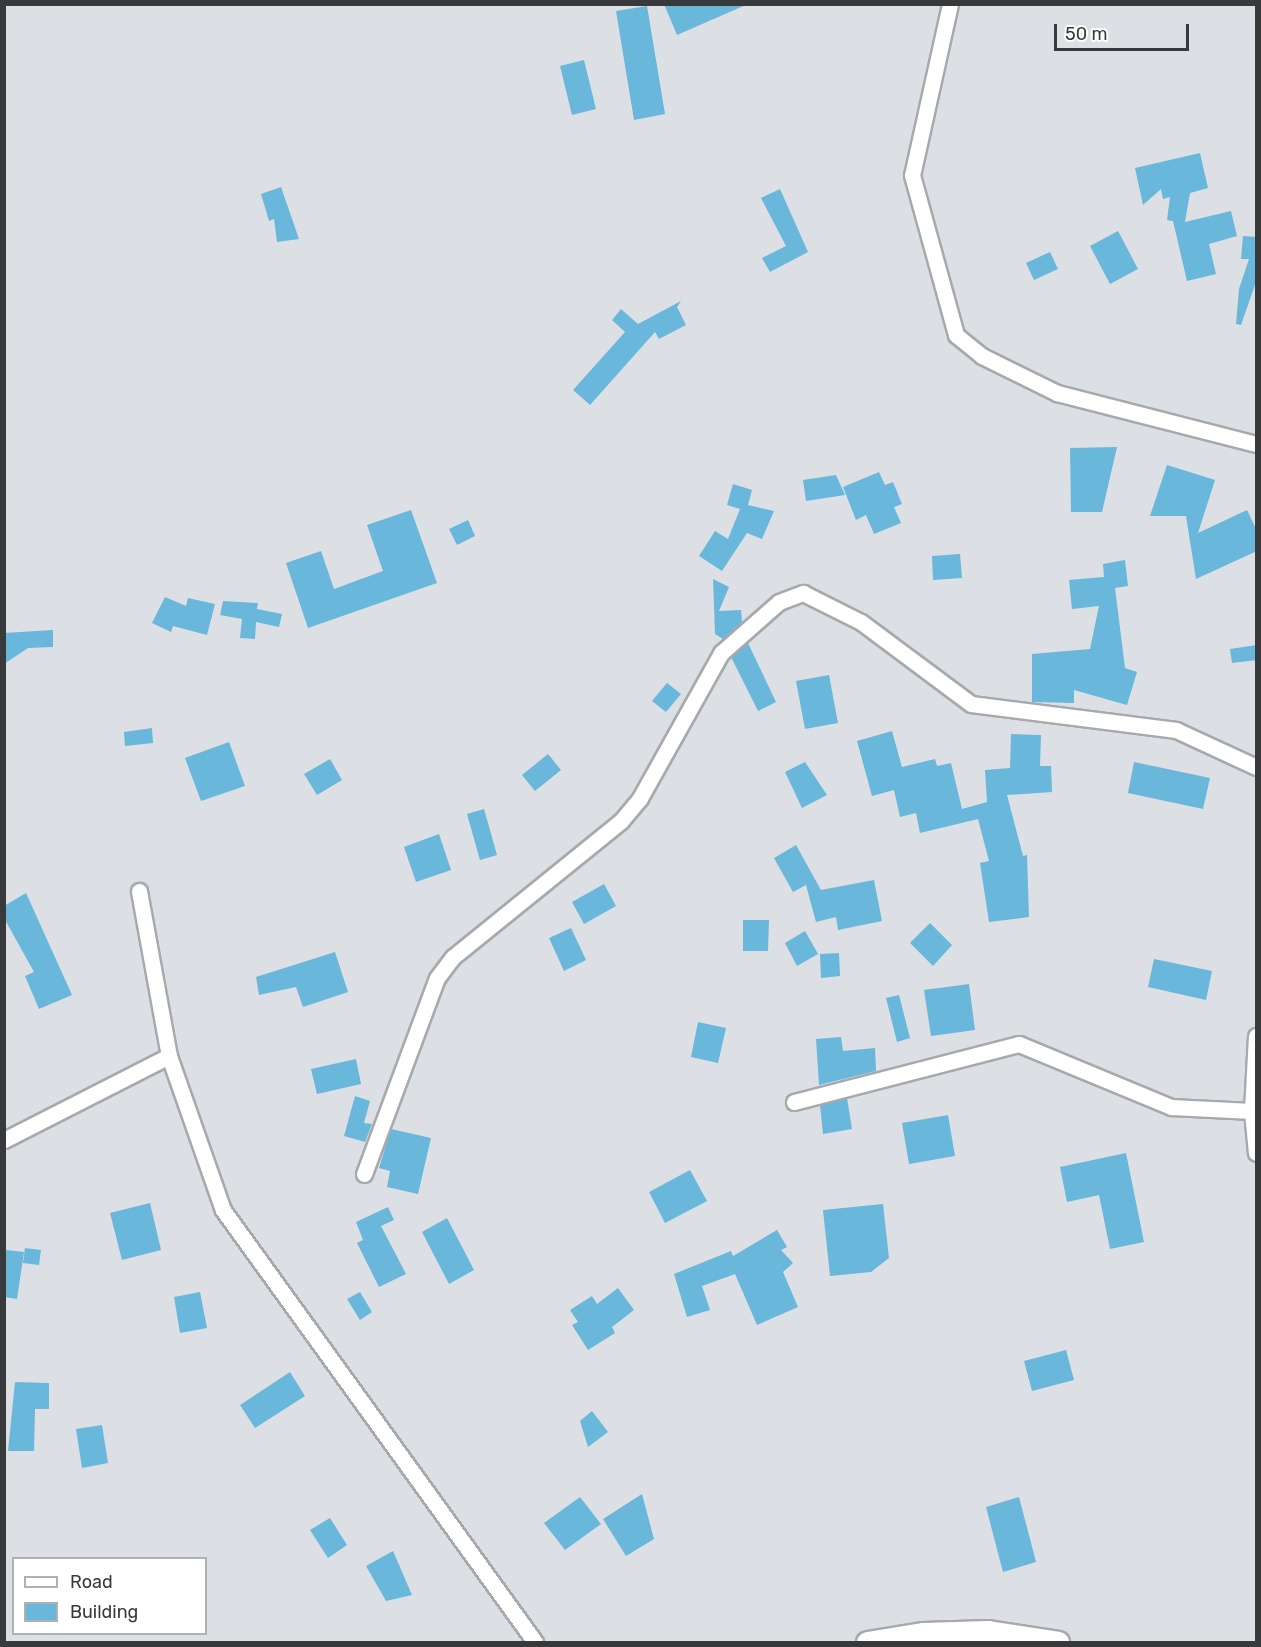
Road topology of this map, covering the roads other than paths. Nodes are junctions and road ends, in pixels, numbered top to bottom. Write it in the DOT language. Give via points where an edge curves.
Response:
graph roads {
  1 [pos="950,4"];
  2 [pos="1257,444"];
  3 [pos="1257,767"];
  4 [pos="139,891"];
  5 [pos="1257,1036"];
  6 [pos="169,1056"];
  7 [pos="794,1102"];
  8 [pos="1252,1111"];
  9 [pos="4,1140"];
  10 [pos="1257,1153"];
  11 [pos="364,1174"];
  12 [pos="535,1642"];
  13 [pos="867,1642"];
  14 [pos="1058,1642"];
  1 -- 2 [label="street" via="912,174 956,334 982,356 1057,393"];
  3 -- 11 [label="street" via="1176,730 971,704 861,622 803,593 779,602 721,653 640,798 621,821 461,949 437,978"];
  4 -- 6 [label="street"];
  5 -- 8 [label="street"];
  6 -- 9 [label="street"];
  6 -- 12 [label="street" via="224,1210"];
  7 -- 8 [label="street" via="1019,1044 1171,1107"];
  8 -- 10 [label="street"];
  13 -- 14 [label="main road" via="923,1633 988,1631"];
}
